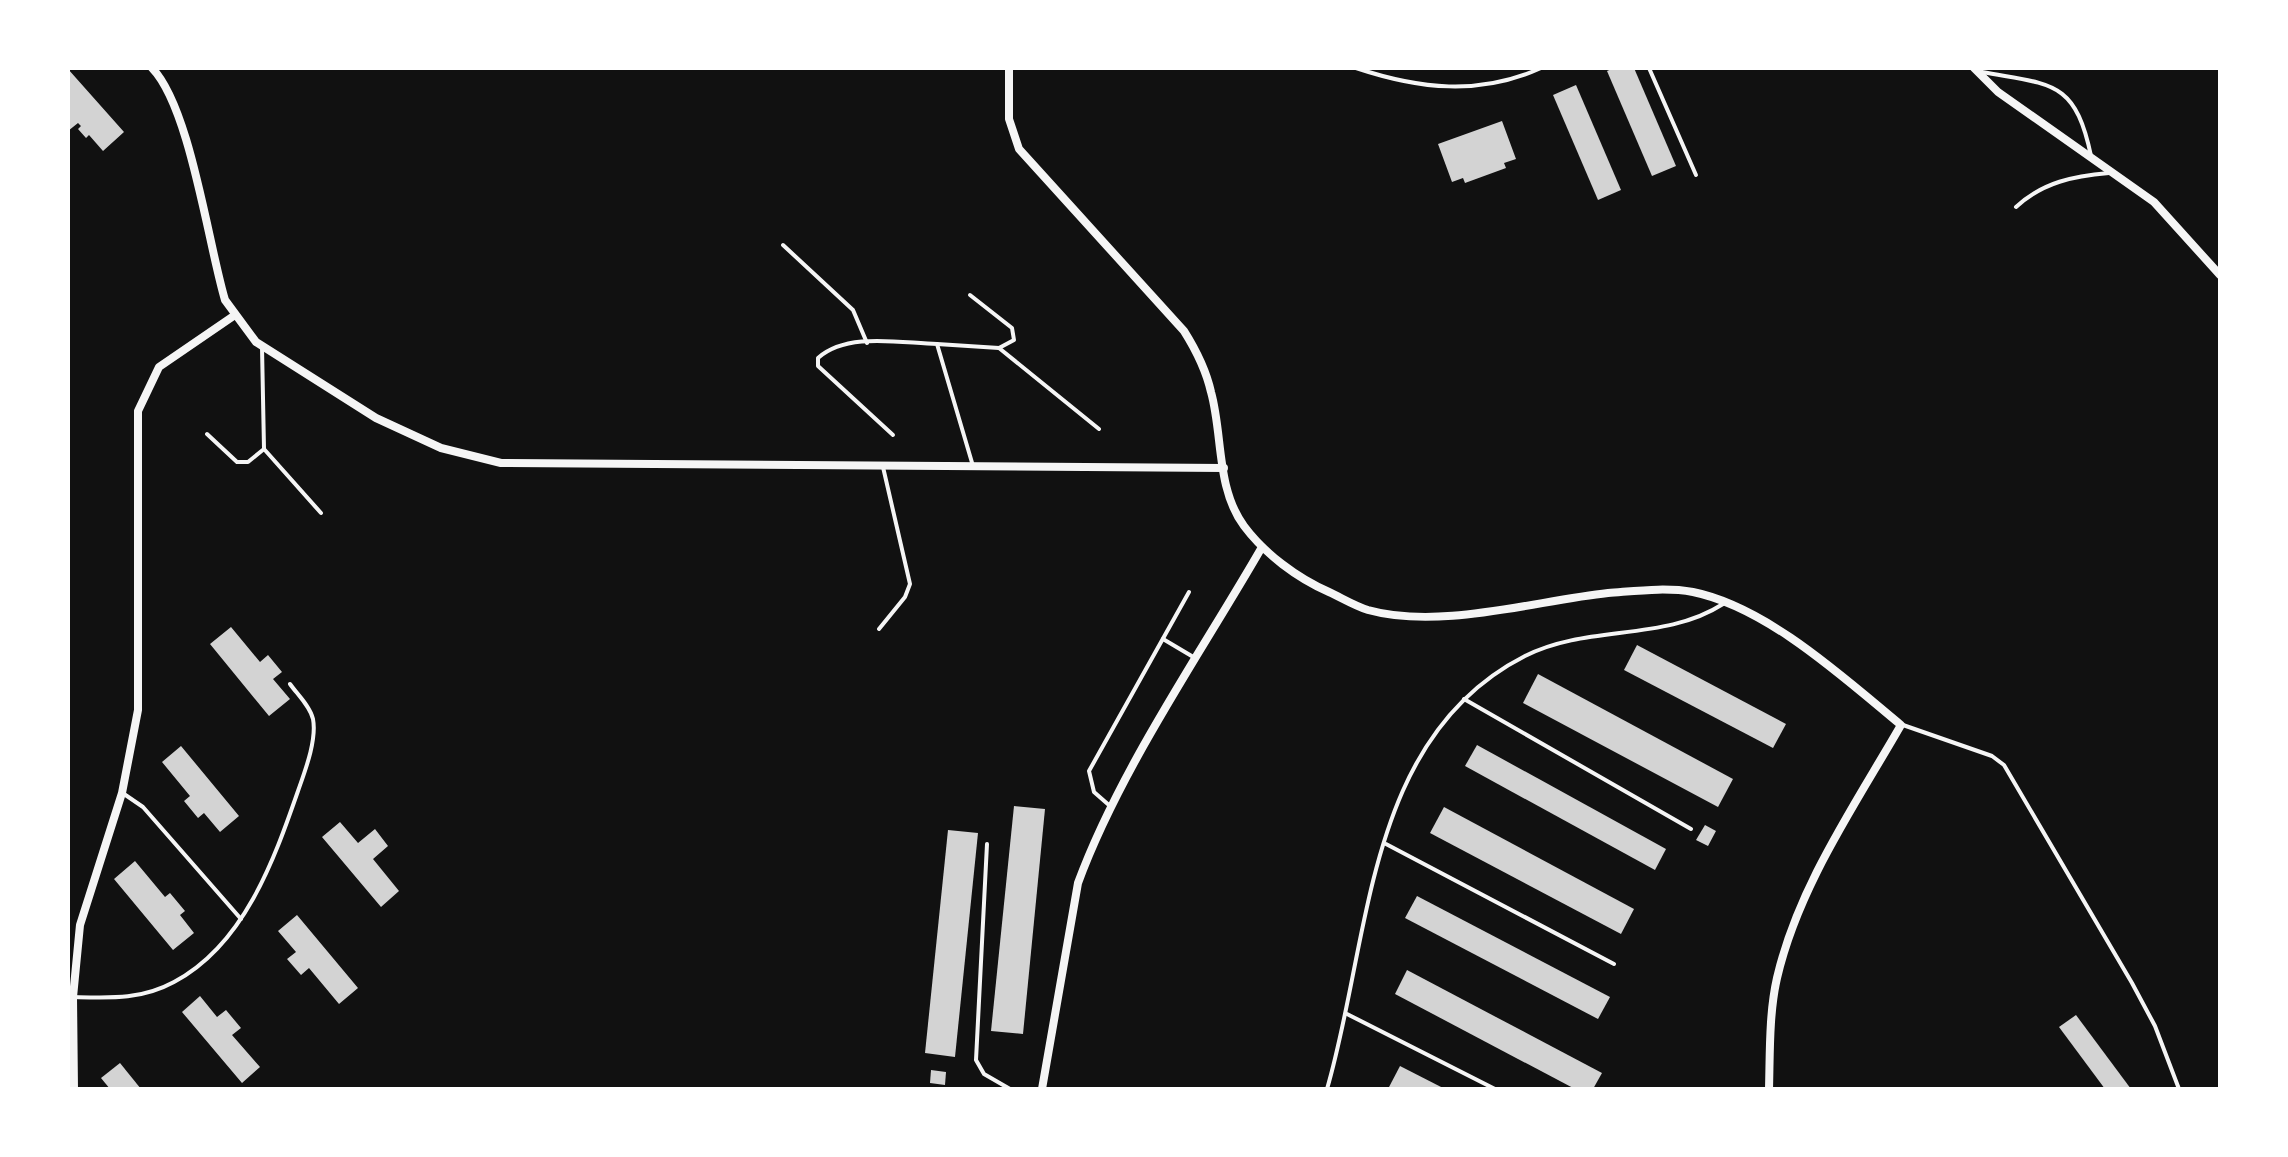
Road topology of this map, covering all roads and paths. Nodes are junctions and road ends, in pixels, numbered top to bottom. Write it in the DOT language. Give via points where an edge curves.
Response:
graph roads {
  1 [pos="152,68"];
  2 [pos="1009,68"];
  3 [pos="1356,68"];
  4 [pos="1541,68"];
  5 [pos="1649,68"];
  6 [pos="1975,70"];
  7 [pos="2091,159"];
  8 [pos="2113,173"];
  9 [pos="1696,175"];
  10 [pos="2016,207"];
  11 [pos="783,245"];
  12 [pos="2220,275"];
  13 [pos="970,295"];
  14 [pos="235,315"];
  15 [pos="867,343"];
  16 [pos="937,344"];
  17 [pos="262,347"];
  18 [pos="999,348"];
  19 [pos="1099,429"];
  20 [pos="207,434"];
  21 [pos="893,435"];
  22 [pos="264,449"];
  23 [pos="883,467"];
  24 [pos="974,468"];
  25 [pos="1224,468"];
  26 [pos="321,513"];
  27 [pos="1262,547"];
  28 [pos="1189,592"];
  29 [pos="1725,602"];
  30 [pos="879,629"];
  31 [pos="1163,639"];
  32 [pos="1197,659"];
  33 [pos="290,684"];
  34 [pos="1464,699"];
  35 [pos="1901,725"];
  36 [pos="122,793"];
  37 [pos="1110,806"];
  38 [pos="1691,829"];
  39 [pos="987,844"];
  40 [pos="1385,844"];
  41 [pos="241,919"];
  42 [pos="1614,964"];
  43 [pos="73,997"];
  44 [pos="1346,1014"];
  45 [pos="74,1089"];
  46 [pos="1010,1089"];
  47 [pos="1042,1089"];
  48 [pos="1327,1089"];
  49 [pos="1495,1089"];
  50 [pos="1769,1089"];
  51 [pos="2179,1089"];
  1 -- 14 [label="street" via="172,98 182,127 216,271"];
  2 -- 25 [label="street" via="1009,119 1019,149 1173,317 1195,348 1212,393"];
  3 -- 4 [label="lane" via="1418,84 1473,87 1509,83"];
  5 -- 9 [label="lane"];
  6 -- 7 [label="street"];
  6 -- 7 [label="lane" via="2036,83 2069,98"];
  7 -- 8 [label="street"];
  8 -- 10 [label="lane" via="2053,183"];
  8 -- 12 [label="street" via="2154,202"];
  11 -- 15 [label="lane" via="853,310"];
  13 -- 18 [label="lane" via="1015,333 1014,340"];
  14 -- 17 [label="street"];
  14 -- 36 [label="street" via="159,367 138,411 138,710"];
  15 -- 16 [label="lane"];
  15 -- 21 [label="lane" via="836,344 816,362"];
  16 -- 18 [label="lane"];
  16 -- 24 [label="lane"];
  17 -- 22 [label="lane"];
  17 -- 23 [label="street" via="376,418 470,458 501,463"];
  18 -- 19 [label="lane"];
  20 -- 22 [label="lane" via="237,462 248,462"];
  22 -- 26 [label="lane"];
  23 -- 24 [label="street"];
  23 -- 30 [label="lane" via="910,584"];
  24 -- 25 [label="street"];
  25 -- 27 [label="street" via="1233,508"];
  27 -- 29 [label="street" via="1313,585 1367,610 1408,616 1648,590 1694,592"];
  27 -- 32 [label="street"];
  28 -- 31 [label="lane"];
  29 -- 34 [label="lane" via="1681,625 1564,641 1525,656"];
  29 -- 35 [label="street" via="1790,639"];
  31 -- 32 [label="lane"];
  31 -- 37 [label="lane" via="1089,771 1094,792"];
  32 -- 37 [label="street"];
  33 -- 41 [label="lane" via="311,713 314,728 271,869"];
  34 -- 38 [label="lane"];
  34 -- 40 [label="lane" via="1425,744 1406,779"];
  35 -- 50 [label="street" via="1818,871 1789,943 1777,979"];
  35 -- 51 [label="lane" via="1992,756 2004,765 2132,983"];
  36 -- 41 [label="lane" via="138,802"];
  36 -- 43 [label="street" via="80,925"];
  37 -- 47 [label="street" via="1078,883"];
  39 -- 46 [label="lane" via="976,1060 984,1074"];
  40 -- 42 [label="lane"];
  40 -- 44 [label="lane"];
  41 -- 43 [label="lane" via="175,982 129,998"];
  43 -- 45 [label="street"];
  44 -- 48 [label="lane"];
  44 -- 49 [label="lane"];
}
